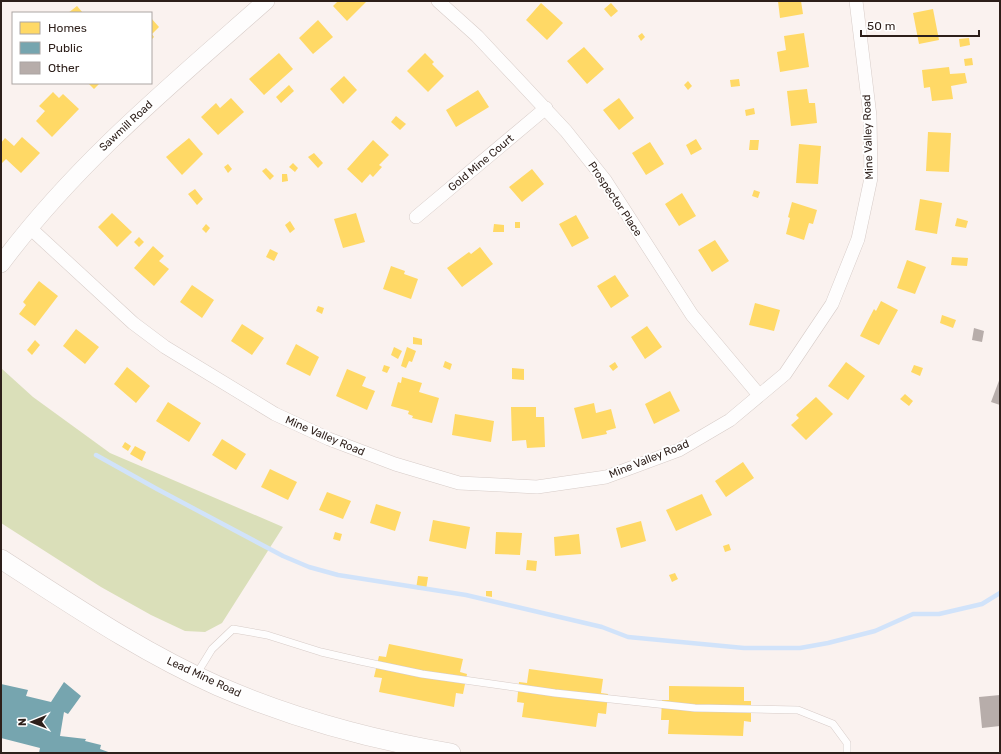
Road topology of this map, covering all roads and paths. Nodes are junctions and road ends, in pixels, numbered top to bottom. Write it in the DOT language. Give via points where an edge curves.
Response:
graph roads {
  1 [pos="266,1"];
  2 [pos="438,1"];
  3 [pos="856,1"];
  4 [pos="546,108"];
  5 [pos="416,217"];
  6 [pos="29,227"];
  7 [pos="1,264"];
  8 [pos="758,395"];
  9 [pos="1,559"];
  10 [pos="196,675"];
  11 [pos="451,753"];
  12 [pos="847,753"];
  1 -- 6 [label="street, Sawmill Road" via="115,136 73,177"];
  2 -- 4 [label="street, Prospector Place" via="477,36"];
  3 -- 8 [label="street, Mine Valley Road" via="870,116 871,178 858,239 832,304 785,374"];
  4 -- 5 [label="street, Gold Mine Court"];
  4 -- 8 [label="street, Prospector Place" via="605,180 692,315"];
  6 -- 7 [label="street, Sawmill Road"];
  6 -- 8 [label="street, Mine Valley Road" via="133,323 166,347 275,414 388,462 459,483 537,487 606,477 679,450 730,420"];
  9 -- 10 [label="main road, Lead Mine Road" via="128,640"];
  10 -- 11 [label="main road, Lead Mine Road" via="218,686 314,721 414,747"];
  10 -- 12 [label="lane" via="212,649 233,629 267,635 321,652 422,674 555,694 695,708 798,710 833,724 847,743"];
}
